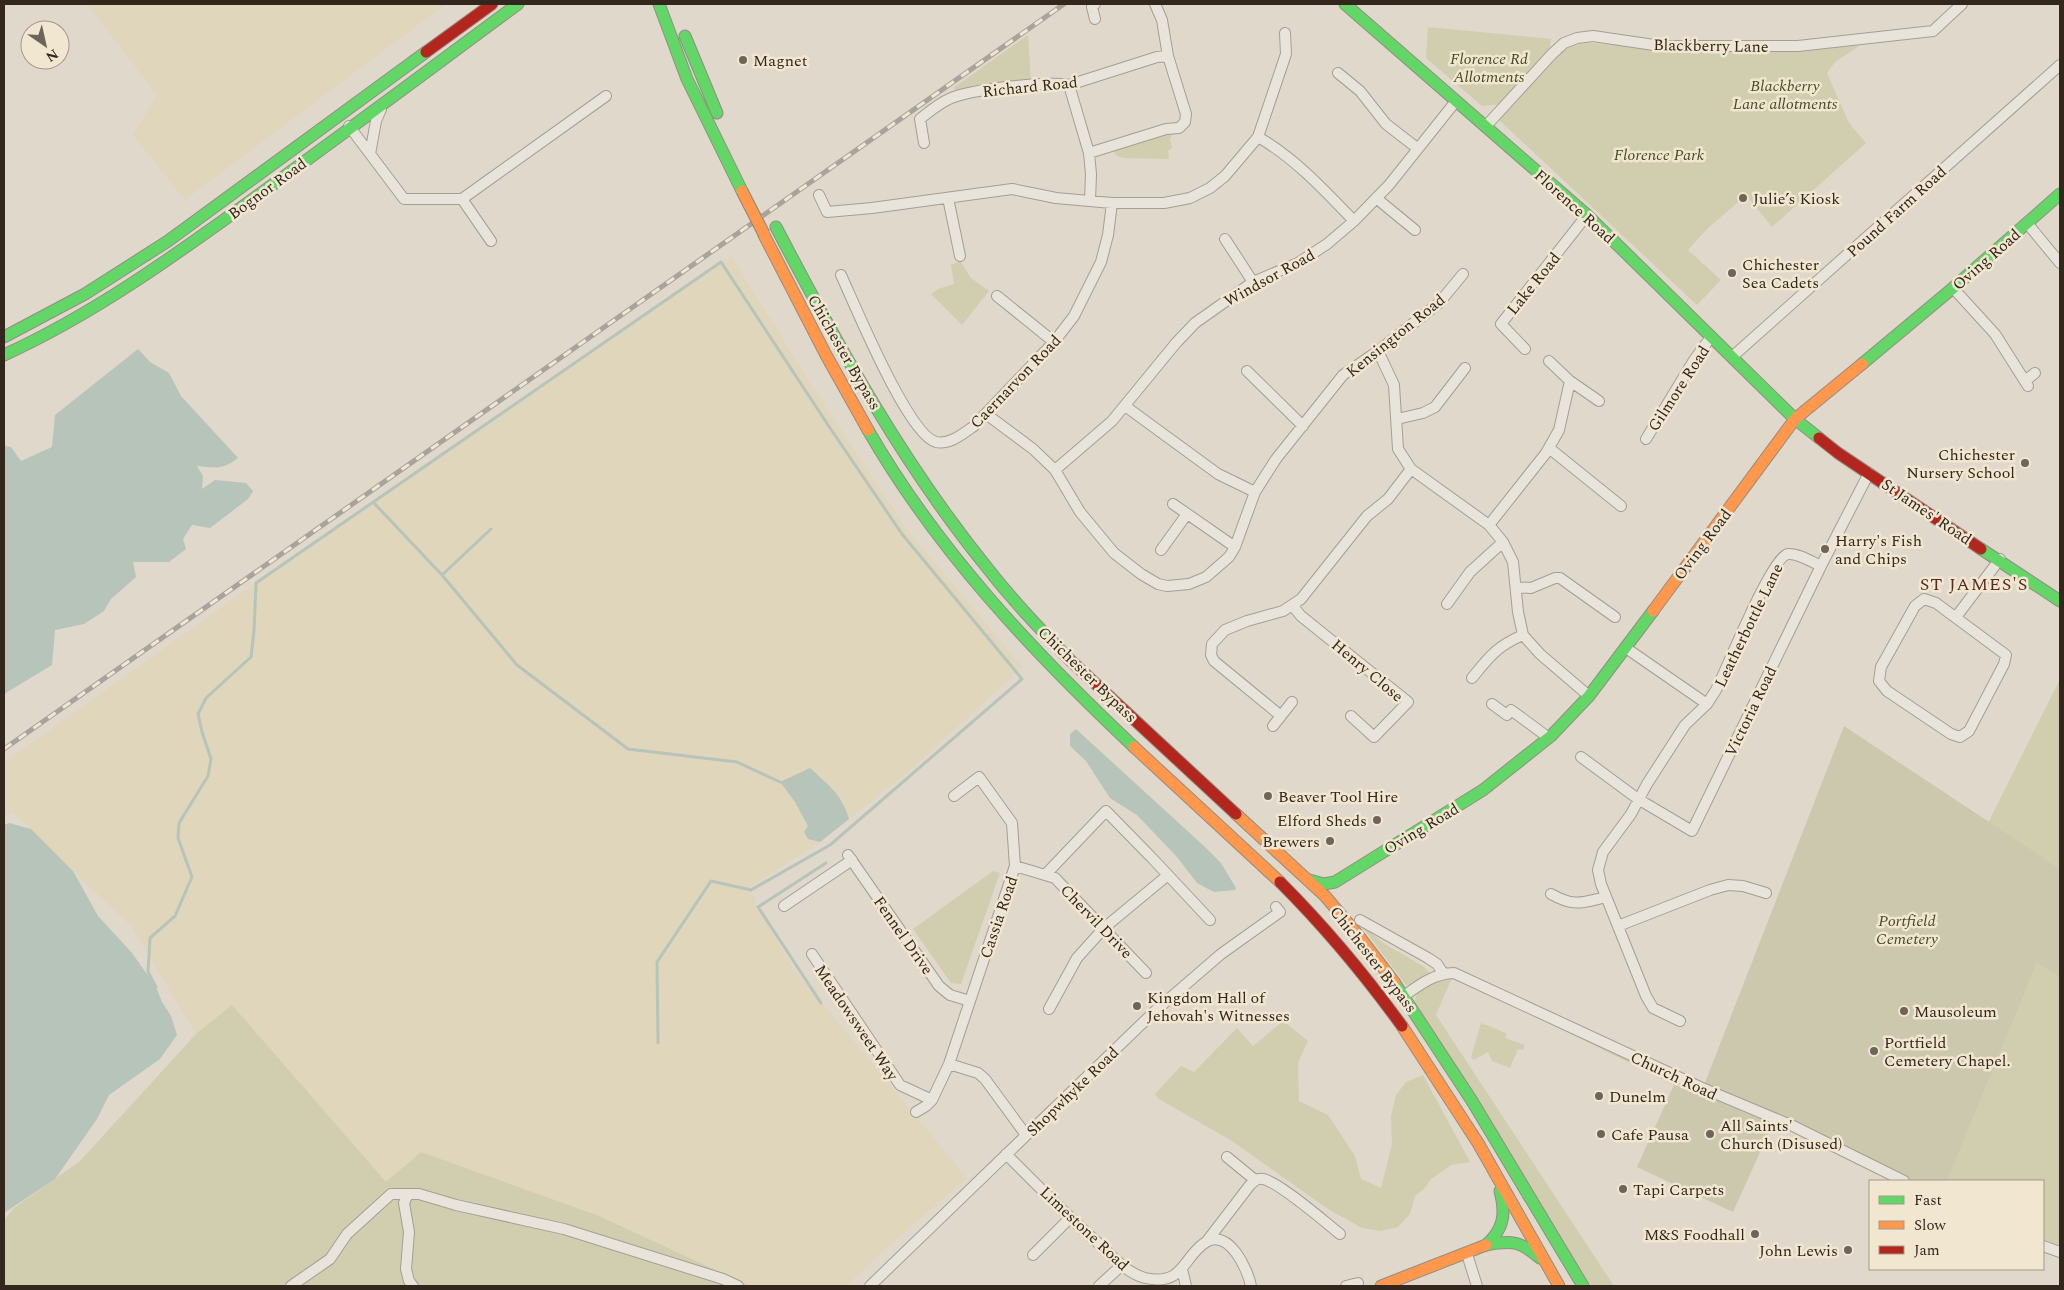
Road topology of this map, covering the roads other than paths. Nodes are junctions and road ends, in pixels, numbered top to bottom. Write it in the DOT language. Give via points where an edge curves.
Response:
graph roads {
  1 [pos="492,4"];
  2 [pos="518,4"];
  3 [pos="659,4"];
  4 [pos="1095,4"];
  5 [pos="1155,4"];
  6 [pos="1345,4"];
  7 [pos="1962,4"];
  8 [pos="1094,19"];
  9 [pos="682,27"];
  10 [pos="1285,33"];
  11 [pos="1168,56"];
  12 [pos="2060,64"];
  13 [pos="1338,73"];
  14 [pos="1069,85"];
  15 [pos="606,96"];
  16 [pos="1456,101"];
  17 [pos="383,103"];
  18 [pos="341,115"];
  19 [pos="720,120"];
  20 [pos="1486,126"];
  21 [pos="350,128"];
  22 [pos="1258,137"];
  23 [pos="924,143"];
  24 [pos="1417,148"];
  25 [pos="1089,153"];
  26 [pos="370,154"];
  27 [pos="2060,194"];
  28 [pos="819,195"];
  29 [pos="948,198"];
  30 [pos="1376,198"];
  31 [pos="462,199"];
  32 [pos="1090,201"];
  33 [pos="1112,203"];
  34 [pos="1587,215"];
  35 [pos="1354,220"];
  36 [pos="774,223"];
  37 [pos="2027,223"];
  38 [pos="1415,230"];
  39 [pos="1226,239"];
  40 [pos="491,241"];
  41 [pos="960,256"];
  42 [pos="2060,262"];
  43 [pos="1463,274"];
  44 [pos="841,275"];
  45 [pos="1253,282"];
  46 [pos="1952,288"];
  47 [pos="997,296"];
  48 [pos="4,337"];
  49 [pos="1711,337"];
  50 [pos="1054,342"];
  51 [pos="1525,349"];
  52 [pos="1378,350"];
  53 [pos="4,355"];
  54 [pos="1732,357"];
  55 [pos="1549,361"];
  56 [pos="1465,368"];
  57 [pos="1247,371"];
  58 [pos="2035,373"];
  59 [pos="1570,381"];
  60 [pos="1599,401"];
  61 [pos="1126,406"];
  62 [pos="986,414"];
  63 [pos="1397,419"];
  64 [pos="1795,419"];
  65 [pos="1303,426"];
  66 [pos="1646,439"];
  67 [pos="1547,450"];
  68 [pos="1411,469"];
  69 [pos="1055,470"];
  70 [pos="1869,473"];
  71 [pos="1255,492"];
  72 [pos="1173,504"];
  73 [pos="1621,506"];
  74 [pos="1187,514"];
  75 [pos="1489,525"];
  76 [pos="1502,542"];
  77 [pos="1235,547"];
  78 [pos="1161,550"];
  79 [pos="2000,559"];
  80 [pos="1821,566"];
  81 [pos="1516,587"];
  82 [pos="2060,600"];
  83 [pos="1447,604"];
  84 [pos="1292,605"];
  85 [pos="1615,617"];
  86 [pos="1956,617"];
  87 [pos="1523,635"];
  88 [pos="1626,648"];
  89 [pos="1472,678"];
  90 [pos="1589,696"];
  91 [pos="1292,702"];
  92 [pos="1492,704"];
  93 [pos="1707,704"];
  94 [pos="1281,716"];
  95 [pos="1351,716"];
  96 [pos="1273,726"];
  97 [pos="1549,738"];
  98 [pos="1581,758"];
  99 [pos="954,796"];
  100 [pos="1638,799"];
  101 [pos="1015,866"];
  102 [pos="1046,874"];
  103 [pos="1168,875"];
  104 [pos="1309,880"];
  105 [pos="1337,881"];
  106 [pos="1766,893"];
  107 [pos="1551,894"];
  108 [pos="1606,898"];
  109 [pos="784,906"];
  110 [pos="1276,907"];
  111 [pos="1336,910"];
  112 [pos="1210,920"];
  113 [pos="1360,920"];
  114 [pos="1618,926"];
  115 [pos="1104,928"];
  116 [pos="812,954"];
  117 [pos="1146,973"];
  118 [pos="1443,974"];
  119 [pos="1404,996"];
  120 [pos="970,1001"];
  121 [pos="1049,1009"];
  122 [pos="1680,1021"];
  123 [pos="949,1064"];
  124 [pos="932,1100"];
  125 [pos="916,1112"];
  126 [pos="1026,1135"];
  127 [pos="1006,1154"];
  128 [pos="1227,1157"];
  129 [pos="1494,1172"];
  130 [pos="1255,1180"];
  131 [pos="1902,1180"];
  132 [pos="408,1194"];
  133 [pos="1070,1218"];
  134 [pos="1340,1234"];
  135 [pos="1207,1241"];
  136 [pos="1486,1245"];
  137 [pos="2044,1246"];
  138 [pos="2060,1252"];
  139 [pos="1467,1254"];
  140 [pos="1033,1255"];
  141 [pos="1122,1265"];
  142 [pos="1548,1265"];
  143 [pos="1182,1269"];
  144 [pos="1358,1283"];
  145 [pos="291,1286"];
  146 [pos="413,1286"];
  147 [pos="738,1286"];
  148 [pos="870,1286"];
  149 [pos="1100,1286"];
  150 [pos="1186,1286"];
  151 [pos="1252,1286"];
  152 [pos="1346,1286"];
  153 [pos="1381,1286"];
  154 [pos="1477,1286"];
  155 [pos="1559,1286"];
  156 [pos="1583,1286"];
  1 -- 18 [label="main road, Bognor Road"];
  2 -- 17 [label="main road, Bognor Road"];
  3 -- 129 [label="main road, Chichester Bypass, bridge" via="687,79 710,128 857,412 946,546 1057,672 1320,924 1378,993"];
  4 -- 8 [label="street" via="1092,7"];
  5 -- 11 [label="street" via="1162,20"];
  6 -- 16 [label="main road, Florence Road"];
  7 -- 20 [label="street, Blackberry Lane" via="1933,31 1798,46 1660,46 1593,36 1577,38 1564,43 1552,54"];
  9 -- 19 [label="main road"];
  10 -- 22 [label="street" via="1286,54"];
  11 -- 14 [label="street, Richard Road"];
  11 -- 25 [label="street" via="1186,114 1182,126"];
  12 -- 54 [label="street, Pound Farm Road"];
  13 -- 24 [label="street" via="1360,91 1386,124"];
  14 -- 23 [label="street, Richard Road" via="1055,83 1010,88 965,94 948,100 920,119"];
  14 -- 25 [label="street"];
  15 -- 31 [label="street"];
  16 -- 20 [label="main road, Florence Road"];
  16 -- 24 [label="street, Windsor Road"];
  17 -- 21 [label="main road, Bognor Road"];
  17 -- 26 [label="street" via="376,120"];
  18 -- 21 [label="street"];
  18 -- 48 [label="main road, Bognor Road" via="136,263 62,308"];
  20 -- 34 [label="main road, Florence Road"];
  21 -- 26 [label="street"];
  21 -- 53 [label="main road, Bognor Road" via="144,276 28,345"];
  22 -- 33 [label="street" via="1225,176 1190,198 1164,203"];
  22 -- 35 [label="street" via="1295,163"];
  24 -- 30 [label="street, Windsor Road"];
  25 -- 32 [label="street"];
  26 -- 31 [label="street" via="404,199"];
  27 -- 37 [label="main road, Oving Road"];
  28 -- 29 [label="street" via="827,212"];
  29 -- 32 [label="street" via="1012,189"];
  29 -- 41 [label="street"];
  30 -- 35 [label="street, Windsor Road"];
  30 -- 38 [label="street"];
  31 -- 40 [label="street"];
  32 -- 33 [label="street"];
  33 -- 50 [label="street, Caernarvon Road" via="1101,262 1074,316"];
  34 -- 49 [label="main road, Florence Road"];
  34 -- 51 [label="street, Lake Road" via="1501,324"];
  35 -- 45 [label="street, Windsor Road" via="1327,244 1298,263"];
  36 -- 104 [label="main road, Chichester Bypass" via="805,284 874,403 934,497 986,568 1071,660"];
  37 -- 42 [label="street"];
  37 -- 46 [label="main road, Oving Road"];
  39 -- 45 [label="street"];
  43 -- 52 [label="street, Kensington Road" via="1439,303"];
  44 -- 62 [label="street, Caernarvon Road" via="894,389 922,432 938,443 947,441 974,426"];
  45 -- 61 [label="street, Windsor Road" via="1195,323"];
  46 -- 58 [label="street" via="1995,334 2027,383"];
  46 -- 64 [label="main road, Oving Road"];
  47 -- 50 [label="street"];
  49 -- 54 [label="main road, Florence Road"];
  49 -- 66 [label="street, Gilmore Road"];
  50 -- 62 [label="street, Caernarvon Road"];
  52 -- 63 [label="street" via="1394,385"];
  52 -- 65 [label="street, Kensington Road" via="1343,375"];
  54 -- 64 [label="main road, Florence Road"];
  55 -- 59 [label="street"];
  56 -- 63 [label="street" via="1435,407"];
  57 -- 65 [label="street"];
  59 -- 60 [label="street"];
  59 -- 67 [label="street" via="1559,430"];
  61 -- 69 [label="street, Windsor Road"];
  61 -- 71 [label="street" via="1218,474"];
  62 -- 69 [label="street, Kensington Road"];
  63 -- 68 [label="street" via="1398,449"];
  64 -- 70 [label="main road, St James' Road"];
  64 -- 88 [label="main road, Oving Road"];
  65 -- 71 [label="street, Kensington Road"];
  67 -- 73 [label="street"];
  67 -- 75 [label="street"];
  68 -- 75 [label="street"];
  68 -- 84 [label="street" via="1388,499 1362,521 1306,594"];
  69 -- 77 [label="street, Kensington Road" via="1080,512 1114,553 1158,584 1190,584 1206,577"];
  70 -- 79 [label="main road, St James' Road"];
  70 -- 80 [label="street, Victoria Road"];
  71 -- 77 [label="street, Kensington Road"];
  72 -- 74 [label="street"];
  74 -- 77 [label="street"];
  74 -- 78 [label="street"];
  75 -- 76 [label="street"];
  76 -- 81 [label="street" via="1513,562"];
  76 -- 83 [label="street" via="1470,572"];
  79 -- 82 [label="main road, St James' Road"];
  79 -- 86 [label="street"];
  80 -- 93 [label="street, Leatherbottle Lane" via="1788,554 1780,558 1722,680"];
  80 -- 100 [label="street, Victoria Road" via="1692,831"];
  81 -- 85 [label="street" via="1531,588 1560,578"];
  81 -- 87 [label="street"];
  84 -- 94 [label="street" via="1267,617 1224,630 1211,649 1214,661"];
  84 -- 95 [label="street, Henry Close" via="1301,616 1408,702 1374,737"];
  86 -- 86 [label="street" via="2004,652 2006,659 1969,731 1960,737 1887,691 1879,681 1881,667 1919,601 1929,599"];
  87 -- 89 [label="street" via="1493,652"];
  87 -- 90 [label="street"];
  88 -- 90 [label="main road, Oving Road"];
  88 -- 93 [label="street, Leatherbottle Lane"];
  90 -- 97 [label="main road, Oving Road"];
  91 -- 94 [label="street"];
  92 -- 97 [label="street" via="1507,715 1511,710"];
  93 -- 100 [label="street, Leatherbottle Lane" via="1685,724"];
  94 -- 96 [label="street"];
  97 -- 105 [label="main road, Oving Road" via="1479,793"];
  98 -- 100 [label="street, Victoria Road"];
  99 -- 101 [label="street, Cassia Road" via="979,777 1012,823"];
  100 -- 108 [label="street, Leatherbottle Lane" via="1631,814 1602,852 1598,870"];
  101 -- 102 [label="street, Chervil Drive"];
  101 -- 120 [label="street, Cassia Road"];
  102 -- 103 [label="street" via="1106,811"];
  102 -- 115 [label="street, Chervil Drive" via="1055,878"];
  103 -- 112 [label="street"];
  103 -- 115 [label="street"];
  104 -- 105 [label="main road" via="1324,884"];
  104 -- 111 [label="main road, Chichester Bypass"];
  105 -- 111 [label="main road" via="1333,890"];
  106 -- 114 [label="street" via="1728,885"];
  107 -- 108 [label="street" via="1567,903"];
  108 -- 114 [label="street, Leatherbottle Lane"];
  109 -- 120 [label="street, Fennel Drive" via="850,858 939,986 950,995"];
  110 -- 126 [label="street, Shopwhyke Road" via="1280,912 1185,984"];
  111 -- 119 [label="main road, Chichester Bypass"];
  113 -- 118 [label="street" via="1428,958"];
  114 -- 122 [label="street, Leatherbottle Lane" via="1653,1008"];
  115 -- 117 [label="street, Chervil Drive"];
  115 -- 121 [label="street" via="1077,958"];
  116 -- 124 [label="street, Meadowsweet Way" via="900,1085"];
  118 -- 119 [label="street"];
  118 -- 131 [label="street, Church Road" via="1454,973 1700,1087 1793,1126"];
  119 -- 156 [label="main road, Chichester Bypass" via="1460,1081"];
  120 -- 123 [label="street, Cassia Road"];
  123 -- 124 [label="street, Cassia Road"];
  123 -- 126 [label="street" via="985,1079"];
  124 -- 125 [label="street, Cassia Road"];
  126 -- 127 [label="street, Shopwhyke Road"];
  127 -- 133 [label="street, Limestone Road"];
  127 -- 148 [label="street, Shopwhyke Road"];
  128 -- 130 [label="street"];
  129 -- 136 [label="main road" via="1505,1208 1504,1219 1500,1231"];
  129 -- 142 [label="main road, Chichester Bypass"];
  130 -- 134 [label="street" via="1270,1182"];
  130 -- 135 [label="street, Limestone Road"];
  132 -- 145 [label="street" via="391,1194 347,1234 330,1259"];
  132 -- 146 [label="street" via="404,1203 409,1232 406,1269"];
  132 -- 147 [label="street" via="564,1229"];
  133 -- 140 [label="street"];
  133 -- 141 [label="street, Limestone Road"];
  135 -- 143 [label="street, Limestone Road"];
  135 -- 151 [label="street" via="1224,1241 1233,1247"];
  136 -- 139 [label="main road"];
  136 -- 142 [label="main road" via="1508,1241 1522,1243"];
  137 -- 138 [label="street"];
  139 -- 153 [label="main road"];
  139 -- 154 [label="street"];
  141 -- 143 [label="street, Limestone Road" via="1135,1274 1156,1279 1167,1278"];
  141 -- 149 [label="street"];
  142 -- 155 [label="main road, Chichester Bypass"];
  143 -- 150 [label="street"];
  144 -- 152 [label="street"];
}
